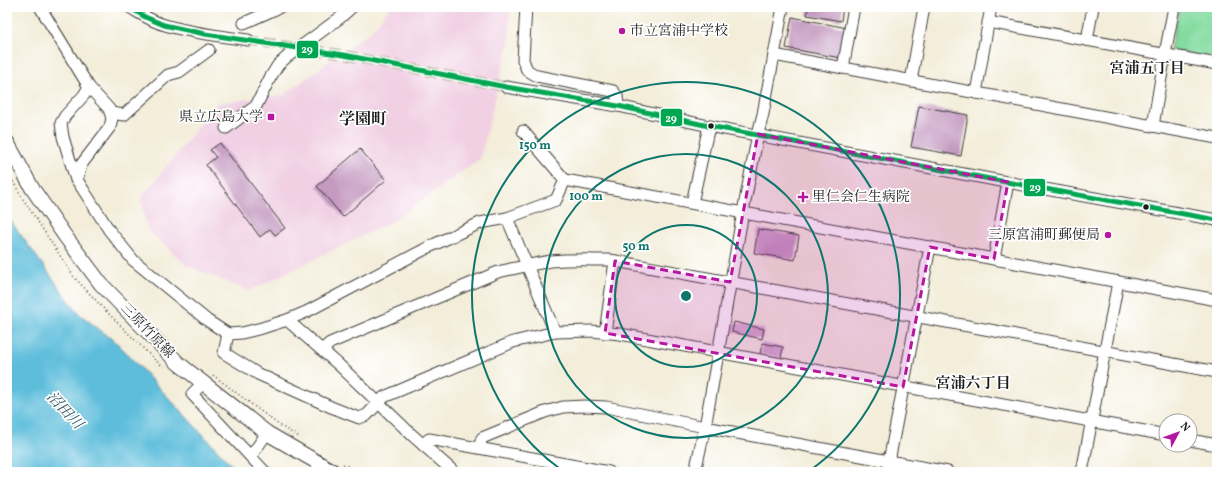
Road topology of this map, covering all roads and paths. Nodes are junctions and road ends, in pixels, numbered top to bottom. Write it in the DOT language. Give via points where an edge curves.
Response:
graph roads {
  1 [pos="40,7"];
  2 [pos="129,7"];
  3 [pos="280,7"];
  4 [pos="352,7"];
  5 [pos="526,7"];
  6 [pos="783,7"];
  7 [pos="854,7"];
  8 [pos="924,7"];
  9 [pos="991,7"];
  10 [pos="1093,7"];
  11 [pos="1174,7"];
  12 [pos="988,22"];
  13 [pos="244,23"];
  14 [pos="248,40"];
  15 [pos="1087,40"];
  16 [pos="209,50"];
  17 [pos="1165,54"];
  18 [pos="774,55"];
  19 [pos="1217,64"];
  20 [pos="843,68"];
  21 [pos="911,81"];
  22 [pos="89,87"];
  23 [pos="506,87"];
  24 [pos="976,93"];
  25 [pos="618,106"];
  26 [pos="110,113"];
  27 [pos="7,116"];
  28 [pos="709,126"];
  29 [pos="1153,126"];
  30 [pos="226,128"];
  31 [pos="523,131"];
  32 [pos="758,134"];
  33 [pos="11,138"];
  34 [pos="1217,138"];
  35 [pos="77,180"];
  36 [pos="565,180"];
  37 [pos="1008,182"];
  38 [pos="692,203"];
  39 [pos="743,212"];
  40 [pos="507,218"];
  41 [pos="1217,220"];
  42 [pos="930,247"];
  43 [pos="994,259"];
  44 [pos="615,261"];
  45 [pos="527,265"];
  46 [pos="730,282"];
  47 [pos="1118,282"];
  48 [pos="1217,300"];
  49 [pos="918,317"];
  50 [pos="288,320"];
  51 [pos="555,332"];
  52 [pos="605,333"];
  53 [pos="228,334"];
  54 [pos="322,350"];
  55 [pos="717,352"];
  56 [pos="1105,352"];
  57 [pos="1217,372"];
  58 [pos="205,378"];
  59 [pos="903,387"];
  60 [pos="378,403"];
  61 [pos="1091,421"];
  62 [pos="704,427"];
  63 [pos="268,433"];
  64 [pos="1158,434"];
  65 [pos="305,440"];
  66 [pos="1198,441"];
  67 [pos="423,445"];
  68 [pos="1217,445"];
  69 [pos="479,448"];
  70 [pos="251,456"];
  71 [pos="888,466"];
  72 [pos="338,468"];
  73 [pos="584,470"];
  74 [pos="266,472"];
  75 [pos="361,472"];
  76 [pos="454,472"];
  77 [pos="609,472"];
  78 [pos="695,472"];
  79 [pos="948,472"];
  80 [pos="1082,472"];
  1 -- 22 [label="street"];
  2 -- 14 [label="street" via="164,25"];
  3 -- 13 [label="street"];
  4 -- 30 [label="street" via="278,65 256,106"];
  5 -- 25 [label="street" via="523,60 527,70 537,76 613,91 617,96"];
  6 -- 18 [label="street"];
  7 -- 20 [label="street"];
  8 -- 21 [label="street"];
  9 -- 12 [label="street"];
  10 -- 15 [label="street"];
  11 -- 17 [label="street"];
  12 -- 15 [label="street"];
  12 -- 24 [label="street"];
  15 -- 17 [label="street"];
  16 -- 26 [label="street" via="179,72 168,75 124,115"];
  17 -- 19 [label="street"];
  17 -- 29 [label="street"];
  18 -- 20 [label="street"];
  18 -- 32 [label="street"];
  20 -- 21 [label="street"];
  21 -- 24 [label="street"];
  22 -- 26 [label="street"];
  22 -- 35 [label="street" via="61,123"];
  23 -- 25 [label="street"];
  24 -- 29 [label="street"];
  25 -- 28 [label="street"];
  26 -- 35 [label="street" via="110,127 81,165"];
  27 -- 33 [label="path"];
  28 -- 32 [label="street"];
  28 -- 38 [label="street"];
  29 -- 34 [label="street"];
  31 -- 36 [label="street"];
  32 -- 37 [label="street"];
  32 -- 39 [label="street"];
  33 -- 58 [label="main road, 三原竹原線" via="32,188 101,284 178,362"];
  35 -- 53 [label="street" via="109,230 133,260 208,321"];
  36 -- 38 [label="street"];
  36 -- 40 [label="street" via="556,200"];
  37 -- 41 [label="street"];
  37 -- 43 [label="street"];
  38 -- 39 [label="street"];
  39 -- 42 [label="street"];
  39 -- 46 [label="street"];
  40 -- 45 [label="street"];
  40 -- 50 [label="street" via="480,222"];
  42 -- 43 [label="street"];
  42 -- 49 [label="street"];
  43 -- 47 [label="street"];
  44 -- 45 [label="street" via="581,259"];
  44 -- 46 [label="street"];
  44 -- 52 [label="street"];
  45 -- 51 [label="street"];
  45 -- 54 [label="street" via="498,272 330,343"];
  46 -- 49 [label="street"];
  46 -- 55 [label="street"];
  47 -- 48 [label="street"];
  47 -- 56 [label="street"];
  49 -- 56 [label="street"];
  49 -- 59 [label="street"];
  50 -- 53 [label="street" via="242,333"];
  50 -- 54 [label="street"];
  51 -- 52 [label="street"];
  51 -- 60 [label="street" via="513,342 384,397"];
  52 -- 55 [label="street"];
  53 -- 60 [label="street" via="224,353 258,374 359,418 367,415"];
  54 -- 60 [label="street"];
  55 -- 59 [label="street"];
  55 -- 62 [label="street"];
  56 -- 57 [label="street"];
  56 -- 61 [label="street"];
  58 -- 63 [label="main road, 三原竹原線"];
  58 -- 65 [label="path" via="214,375 279,425"];
  58 -- 70 [label="street" via="192,394"];
  59 -- 61 [label="street"];
  59 -- 71 [label="street"];
  60 -- 67 [label="street"];
  61 -- 64 [label="street"];
  61 -- 80 [label="street"];
  62 -- 69 [label="street" via="606,408 563,407 482,438"];
  62 -- 71 [label="street"];
  62 -- 78 [label="street"];
  63 -- 70 [label="street"];
  63 -- 72 [label="main road, 三原竹原線"];
  66 -- 68 [label="street"];
  67 -- 69 [label="street" via="429,439"];
  67 -- 76 [label="street"];
  69 -- 73 [label="street"];
  70 -- 74 [label="street"];
  71 -- 79 [label="street"];
  72 -- 75 [label="path"];
  73 -- 77 [label="street"];
}
